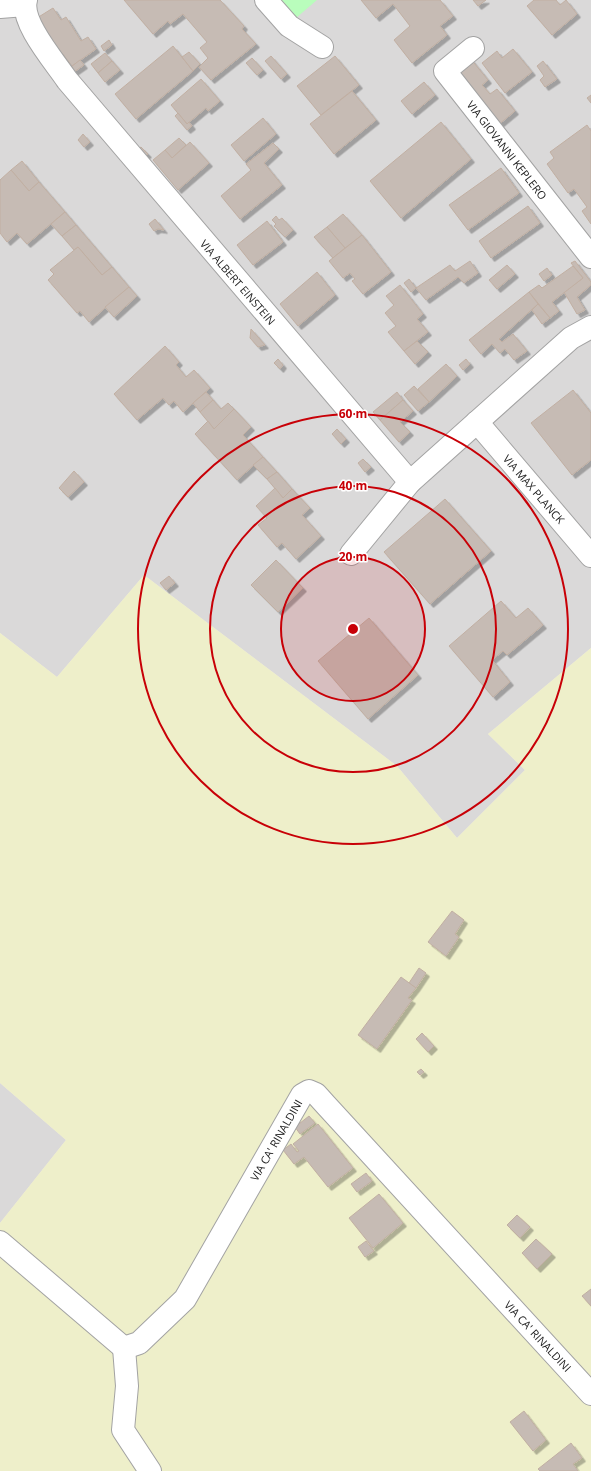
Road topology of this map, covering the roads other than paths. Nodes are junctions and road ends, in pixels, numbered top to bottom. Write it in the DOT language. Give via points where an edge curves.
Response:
graph roads {
  1 [pos="266,0"];
  2 [pos="25,2"];
  3 [pos="0,7"];
  4 [pos="322,47"];
  5 [pos="473,48"];
  6 [pos="591,257"];
  7 [pos="591,327"];
  8 [pos="477,422"];
  9 [pos="410,482"];
  10 [pos="351,554"];
  11 [pos="591,556"];
  12 [pos="0,1242"];
  13 [pos="124,1348"];
  14 [pos="591,1394"];
  15 [pos="150,1471"];
  1 -- 4 [label="street" via="289,26"];
  2 -- 3 [label="street"];
  2 -- 9 [label="street, VIA ALBERT EINSTEIN" via="30,25 67,80"];
  5 -- 6 [label="street, VIA GIOVANNI KEPLERO" via="445,72"];
  7 -- 8 [label="street" via="571,338"];
  8 -- 9 [label="street"];
  8 -- 11 [label="street, VIA MAX PLANCK"];
  9 -- 10 [label="street"];
  12 -- 13 [label="street"];
  13 -- 14 [label="street, VIA CA' RINALDINI" via="139,1343 185,1299 302,1095 309,1091 316,1094"];
  13 -- 15 [label="street" via="127,1386 123,1430"];
}
